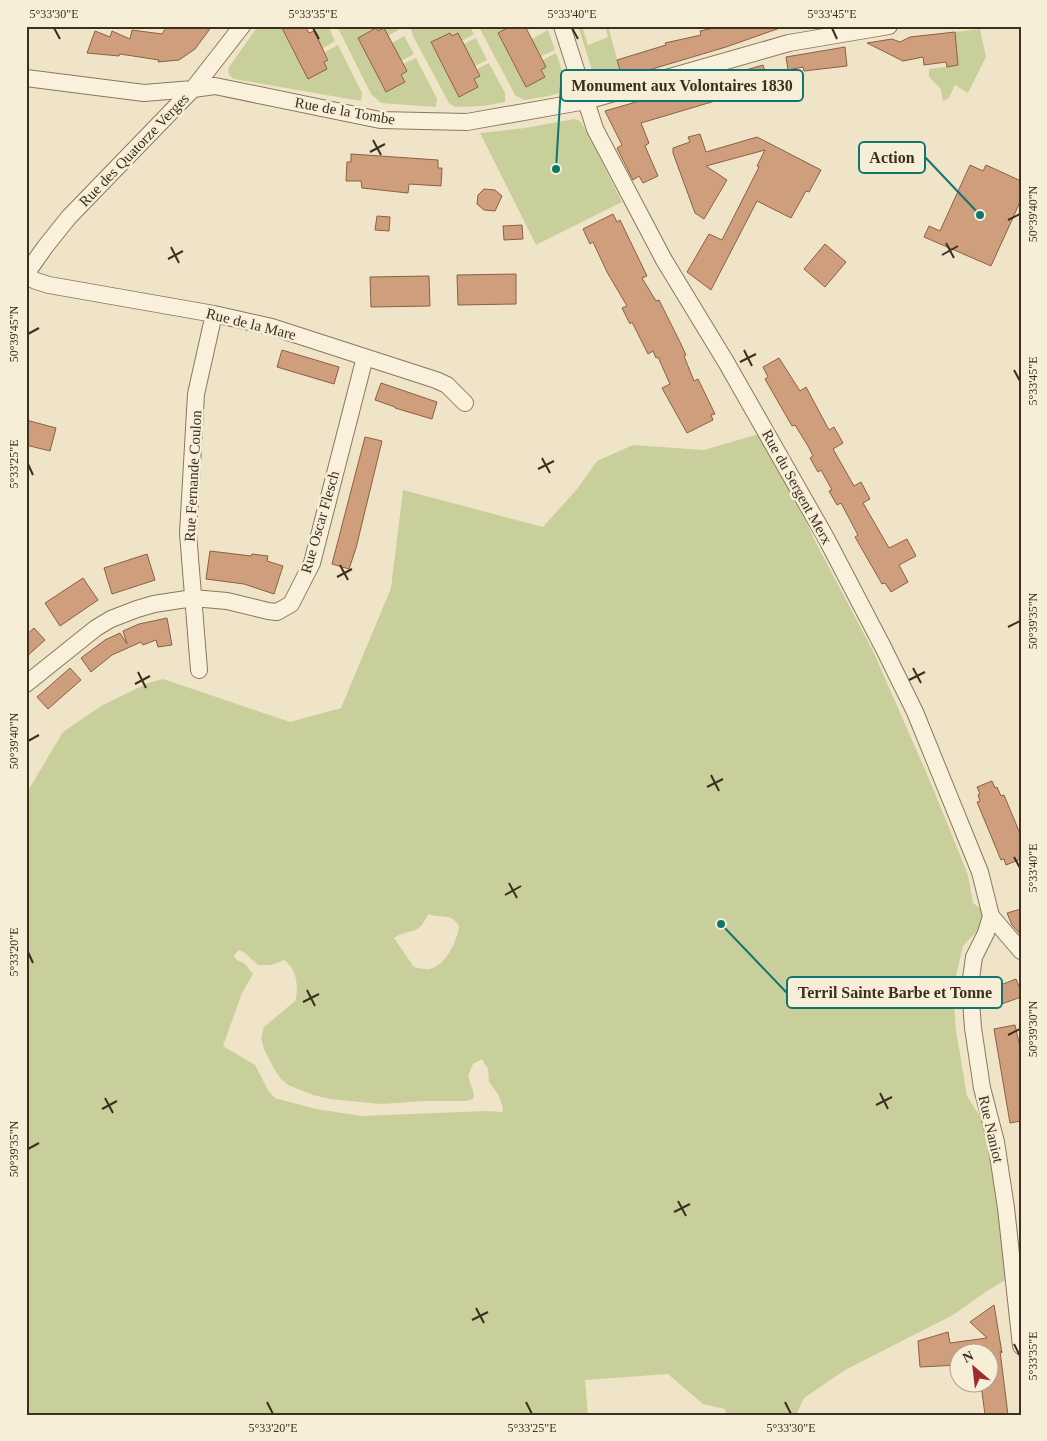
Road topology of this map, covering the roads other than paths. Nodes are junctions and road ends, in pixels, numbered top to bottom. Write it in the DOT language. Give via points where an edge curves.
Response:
graph roads {
  1 [pos="242,26"];
  2 [pos="562,26"];
  3 [pos="889,26"];
  4 [pos="26,78"];
  5 [pos="193,89"];
  6 [pos="586,101"];
  7 [pos="26,275"];
  8 [pos="214,314"];
  9 [pos="365,357"];
  10 [pos="465,403"];
  11 [pos="193,598"];
  12 [pos="200,670"];
  13 [pos="26,684"];
  14 [pos="991,916"];
  15 [pos="1021,951"];
  16 [pos="1017,1275"];
  17 [pos="1021,1346"];
  1 -- 5 [label="street, Rue des Quatorze Verges"];
  2 -- 6 [label="street, Rue du Sergent Merx"];
  3 -- 6 [label="street, Rue de la Tombe" via="789,43"];
  4 -- 5 [label="street, Rue de la Tombe" via="144,93"];
  5 -- 6 [label="street, Rue de la Tombe" via="215,86 380,120 467,122"];
  5 -- 7 [label="street, Rue des Quatorze Verges" via="69,217"];
  6 -- 14 [label="street, Rue du Sergent Merx" via="595,129 664,260 820,527 883,647 914,712 980,872"];
  7 -- 8 [label="street, Rue de la Mare" via="49,284"];
  8 -- 9 [label="street, Rue de la Mare" via="272,327"];
  8 -- 11 [label="street, Rue Fernande Coulon" via="196,394 188,533"];
  9 -- 10 [label="street, Rue de la Mare" via="447,385"];
  9 -- 11 [label="street, Rue Oscar Flesch" via="312,562 291,604 277,612 228,600"];
  11 -- 12 [label="street, Rue Fernande Coulon"];
  11 -- 13 [label="street, Rue Oscar Flesch" via="154,604 111,619 80,639"];
  14 -- 15 [label="street, Rue du Sergent Merx"];
  14 -- 16 [label="street, Rue Naniot" via="974,958 970,986 973,1028 982,1088 996,1142"];
  16 -- 17 [label="street, Rue Naniot"];
}
